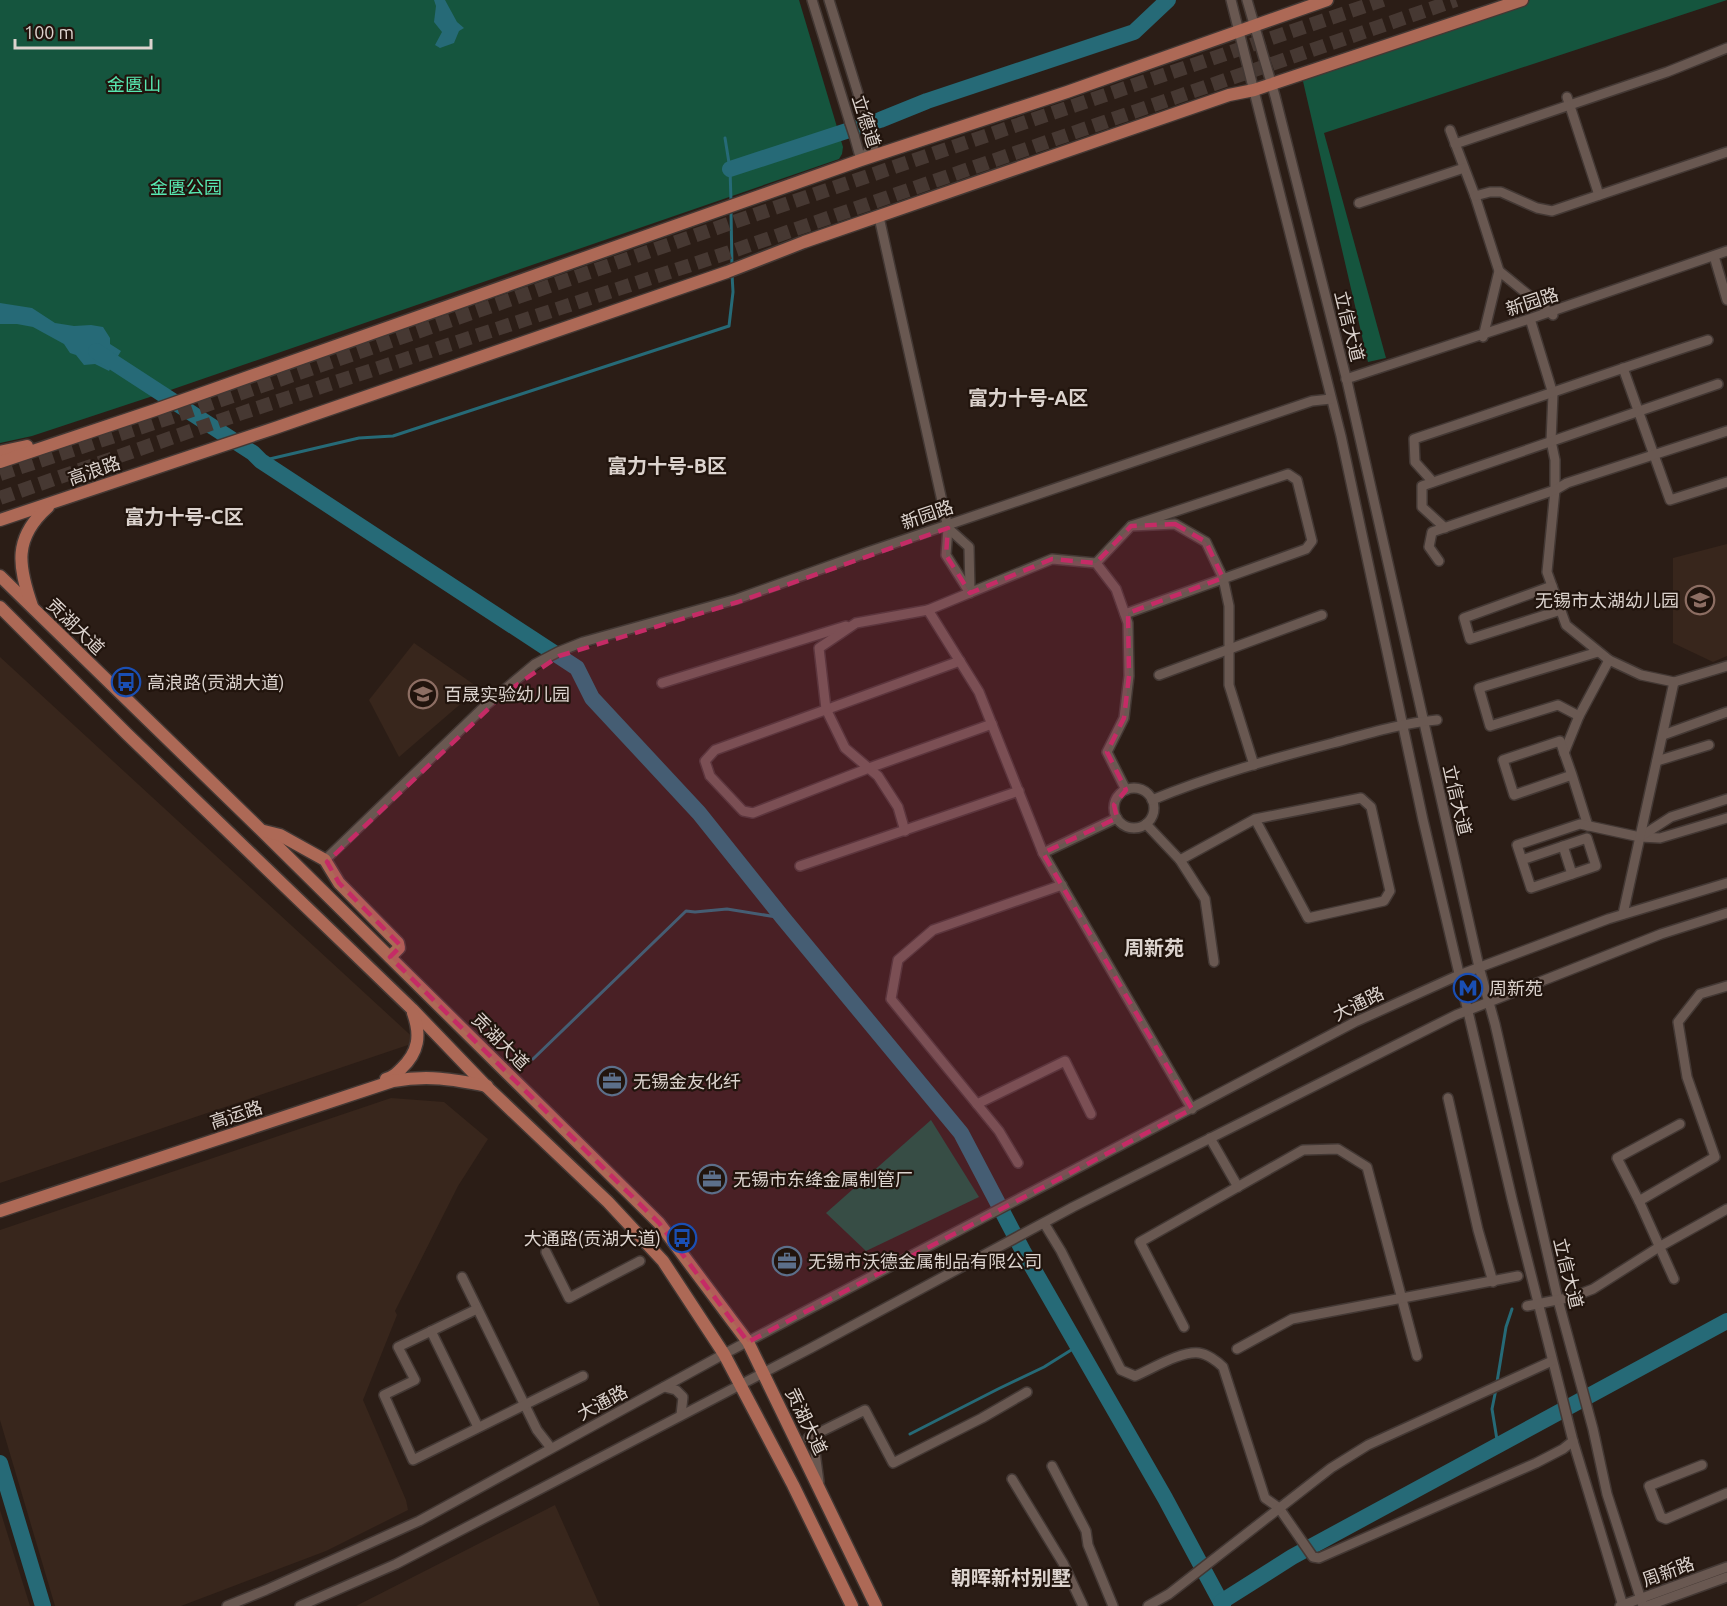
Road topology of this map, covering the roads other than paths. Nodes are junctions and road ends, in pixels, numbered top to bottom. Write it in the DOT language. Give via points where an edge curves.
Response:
graph roads {
  1 [pos="812,0"];
  2 [pos="829,0"];
  3 [pos="1231,0"];
  4 [pos="1247,0"];
  5 [pos="1327,0"];
  6 [pos="1522,0"];
  7 [pos="1254,27"];
  8 [pos="1239,31"];
  9 [pos="1727,48"];
  10 [pos="1271,84"];
  11 [pos="1254,90"];
  12 [pos="1568,102"];
  13 [pos="1450,130"];
  14 [pos="1455,144"];
  15 [pos="1727,152"];
  16 [pos="861,160"];
  17 [pos="1464,168"];
  18 [pos="1599,195"];
  19 [pos="1475,196"];
  20 [pos="1359,203"];
  21 [pos="879,217"];
  22 [pos="1727,251"];
  23 [pos="1727,257"];
  24 [pos="1715,258"];
  25 [pos="1500,271"];
  26 [pos="1727,300"];
  27 [pos="1552,313"];
  28 [pos="1531,322"];
  29 [pos="1484,336"];
  30 [pos="1708,340"];
  31 [pos="1623,368"];
  32 [pos="1346,380"];
  33 [pos="1718,384"];
  34 [pos="1553,394"];
  35 [pos="1332,401"];
  36 [pos="1638,412"];
  37 [pos="1727,431"];
  38 [pos="1551,441"];
  39 [pos="61,442"];
  40 [pos="0,452"];
  41 [pos="1654,455"];
  42 [pos="0,462"];
  43 [pos="1433,482"];
  44 [pos="1727,482"];
  45 [pos="1555,490"];
  46 [pos="53,503"];
  47 [pos="0,520"];
  48 [pos="1131,526"];
  49 [pos="948,527"];
  50 [pos="1445,528"];
  51 [pos="1439,561"];
  52 [pos="1096,563"];
  53 [pos="0,576"];
  54 [pos="1223,578"];
  55 [pos="1552,586"];
  56 [pos="970,593"];
  57 [pos="33,609"];
  58 [pos="928,610"];
  59 [pos="1561,610"];
  60 [pos="3,612"];
  61 [pos="1125,614"];
  62 [pos="1322,615"];
  63 [pos="856,623"];
  64 [pos="1229,648"];
  65 [pos="1598,652"];
  66 [pos="1609,660"];
  67 [pos="960,661"];
  68 [pos="1727,666"];
  69 [pos="1159,675"];
  70 [pos="1674,682"];
  71 [pos="662,683"];
  72 [pos="826,709"];
  73 [pos="1727,712"];
  74 [pos="1579,717"];
  75 [pos="1437,720"];
  76 [pos="1423,721"];
  77 [pos="992,724"];
  78 [pos="1403,726"];
  79 [pos="1663,735"];
  80 [pos="1709,745"];
  81 [pos="1564,753"];
  82 [pos="1657,761"];
  83 [pos="1254,765"];
  84 [pos="869,768"];
  85 [pos="1572,775"];
  86 [pos="1126,790"];
  87 [pos="1019,791"];
  88 [pos="1727,799"];
  89 [pos="1152,800"];
  90 [pos="1117,818"];
  91 [pos="1727,818"];
  92 [pos="1255,819"];
  93 [pos="1146,824"];
  94 [pos="1588,826"];
  95 [pos="261,830"];
  96 [pos="905,831"];
  97 [pos="1640,837"];
  98 [pos="1563,846"];
  99 [pos="1043,853"];
  100 [pos="1180,860"];
  101 [pos="1522,860"];
  102 [pos="326,861"];
  103 [pos="800,866"];
  104 [pos="1572,874"];
  105 [pos="1727,882"];
  106 [pos="1062,885"];
  107 [pos="1727,913"];
  108 [pos="1623,914"];
  109 [pos="390,957"];
  110 [pos="1214,962"];
  111 [pos="1479,967"];
  112 [pos="1459,975"];
  113 [pos="1727,986"];
  114 [pos="1489,1002"];
  115 [pos="412,1009"];
  116 [pos="1468,1009"];
  117 [pos="487,1087"];
  118 [pos="1448,1098"];
  119 [pos="977,1104"];
  120 [pos="1192,1108"];
  121 [pos="1091,1114"];
  122 [pos="1680,1124"];
  123 [pos="1210,1138"];
  124 [pos="1018,1163"];
  125 [pos="1238,1187"];
  126 [pos="1639,1201"];
  127 [pos="0,1209"];
  128 [pos="1727,1209"];
  129 [pos="1040,1225"];
  130 [pos="1659,1247"];
  131 [pos="546,1252"];
  132 [pos="640,1261"];
  133 [pos="1518,1276"];
  134 [pos="462,1277"];
  135 [pos="1674,1279"];
  136 [pos="1493,1282"];
  137 [pos="1402,1299"];
  138 [pos="1558,1300"];
  139 [pos="1539,1305"];
  140 [pos="1527,1306"];
  141 [pos="477,1309"];
  142 [pos="1184,1327"];
  143 [pos="431,1331"];
  144 [pos="748,1342"];
  145 [pos="1237,1349"];
  146 [pos="724,1354"];
  147 [pos="1417,1356"];
  148 [pos="1552,1361"];
  149 [pos="763,1373"];
  150 [pos="583,1376"];
  151 [pos="740,1385"];
  152 [pos="664,1387"];
  153 [pos="1027,1392"];
  154 [pos="524,1404"];
  155 [pos="681,1415"];
  156 [pos="478,1427"];
  157 [pos="808,1438"];
  158 [pos="1573,1441"];
  159 [pos="551,1448"];
  160 [pos="815,1452"];
  161 [pos="1702,1465"];
  162 [pos="1052,1466"];
  163 [pos="1012,1479"];
  164 [pos="820,1490"];
  165 [pos="1727,1493"];
  166 [pos="1279,1508"];
  167 [pos="1727,1567"];
  168 [pos="1727,1577"];
  169 [pos="1643,1604"];
  170 [pos="227,1606"];
  171 [pos="300,1606"];
  172 [pos="852,1606"];
  173 [pos="876,1606"];
  174 [pos="1083,1606"];
  175 [pos="1113,1606"];
  176 [pos="1148,1606"];
  177 [pos="1622,1606"];
  1 -- 16 [label="street, 立德道, bridge"];
  2 -- 16 [label="street, 立德道" via="874,145"];
  3 -- 8 [label="street, 立信大道"];
  4 -- 7 [label="street, 立信大道"];
  5 -- 7 [label="main road"];
  6 -- 10 [label="main road, 高浪路"];
  7 -- 8 [label="main road"];
  7 -- 10 [label="street, 立信大道"];
  8 -- 11 [label="street, 立信大道"];
  8 -- 16 [label="main road"];
  9 -- 12 [label="street" via="1667,72"];
  10 -- 11 [label="main road, 高浪路"];
  10 -- 32 [label="street, 立信大道"];
  11 -- 21 [label="main road, 高浪路" via="1228,95"];
  11 -- 35 [label="street, 立信大道"];
  12 -- 14 [label="street"];
  12 -- 18 [label="street"];
  13 -- 14 [label="street"];
  14 -- 17 [label="street"];
  15 -- 18 [label="street"];
  16 -- 39 [label="main road"];
  17 -- 19 [label="street"];
  17 -- 20 [label="street"];
  18 -- 19 [label="street" via="1552,211 1501,192"];
  19 -- 25 [label="street"];
  21 -- 46 [label="main road, 高浪路"];
  21 -- 49 [label="street"];
  22 -- 24 [label="street, 新园路"];
  23 -- 24 [label="street, 新园路"];
  24 -- 26 [label="street"];
  24 -- 27 [label="street, 新园路"];
  25 -- 27 [label="street"];
  25 -- 29 [label="street"];
  27 -- 28 [label="street, 新园路"];
  27 -- 29 [label="street, 新园路"];
  28 -- 29 [label="street, 新园路"];
  28 -- 34 [label="street"];
  29 -- 32 [label="street, 新园路"];
  30 -- 31 [label="street"];
  31 -- 34 [label="street"];
  31 -- 36 [label="street"];
  32 -- 76 [label="street, 立信大道"];
  33 -- 36 [label="street"];
  34 -- 38 [label="street"];
  34 -- 43 [label="street" via="1414,439 1415,462"];
  35 -- 49 [label="street, 新园路" via="1312,401"];
  35 -- 78 [label="street, 立信大道"];
  36 -- 38 [label="street"];
  36 -- 41 [label="street"];
  37 -- 41 [label="street"];
  38 -- 43 [label="street"];
  38 -- 45 [label="street"];
  39 -- 40 [label="main road"];
  39 -- 42 [label="main road"];
  41 -- 44 [label="street" via="1670,500"];
  41 -- 45 [label="street"];
  43 -- 50 [label="street" via="1422,486 1422,507"];
  45 -- 50 [label="street"];
  45 -- 55 [label="street" via="1547,572"];
  46 -- 47 [label="main road, 高浪路"];
  46 -- 57 [label="main road" via="38,516 22,548 22,574"];
  48 -- 52 [label="street"];
  48 -- 54 [label="street" via="1175,524 1206,542"];
  48 -- 54 [label="street" via="1288,474 1297,480 1312,541 1306,549"];
  49 -- 56 [label="street" via="946,555"];
  49 -- 56 [label="street" via="969,547"];
  49 -- 102 [label="street, 新园路" via="738,602 584,644 536,666"];
  50 -- 51 [label="street" via="1432,532 1429,547"];
  52 -- 56 [label="street" via="1052,558"];
  52 -- 61 [label="street" via="1116,590"];
  53 -- 57 [label="main road, 贡湖大道"];
  54 -- 61 [label="street"];
  54 -- 64 [label="street" via="1229,606"];
  55 -- 59 [label="street"];
  55 -- 59 [label="street" via="1464,618 1470,639"];
  56 -- 58 [label="street"];
  57 -- 95 [label="main road, 贡湖大道"];
  58 -- 63 [label="street"];
  58 -- 67 [label="street"];
  59 -- 65 [label="street" via="1566,625"];
  60 -- 115 [label="main road"];
  61 -- 86 [label="street" via="1130,676 1124,718 1107,752"];
  62 -- 64 [label="street"];
  63 -- 71 [label="street"];
  63 -- 72 [label="street" via="819,648"];
  64 -- 69 [label="street"];
  64 -- 83 [label="street" via="1229,685"];
  65 -- 66 [label="street"];
  65 -- 74 [label="street" via="1479,688 1490,726 1558,705"];
  66 -- 70 [label="street" via="1641,675"];
  66 -- 74 [label="street"];
  67 -- 72 [label="street"];
  67 -- 77 [label="street"];
  68 -- 70 [label="street"];
  70 -- 79 [label="street"];
  72 -- 84 [label="street" via="845,748"];
  72 -- 84 [label="street" via="715,750 705,761 710,776 743,811 753,813"];
  73 -- 79 [label="street"];
  74 -- 81 [label="street"];
  75 -- 76 [label="street"];
  76 -- 78 [label="street"];
  76 -- 111 [label="street, 立信大道"];
  77 -- 84 [label="street"];
  77 -- 87 [label="street"];
  78 -- 83 [label="street"];
  78 -- 112 [label="street, 立信大道"];
  79 -- 82 [label="street"];
  80 -- 82 [label="street"];
  81 -- 85 [label="street"];
  81 -- 85 [label="street" via="1560,741 1503,760 1514,795"];
  82 -- 97 [label="street"];
  83 -- 89 [label="street"];
  84 -- 96 [label="street" via="898,807"];
  85 -- 94 [label="street"];
  86 -- 89 [label="street" via="1144,791"];
  86 -- 90 [label="street" via="1114,805"];
  87 -- 96 [label="street"];
  87 -- 99 [label="street"];
  88 -- 97 [label="street" via="1671,817"];
  89 -- 93 [label="street" via="1153,813"];
  90 -- 93 [label="street" via="1126,826"];
  90 -- 99 [label="street"];
  91 -- 97 [label="street" via="1660,838"];
  92 -- 92 [label="street" via="1308,918 1384,902 1390,891 1386,870 1371,807 1361,798"];
  92 -- 100 [label="street"];
  93 -- 100 [label="street"];
  94 -- 97 [label="street"];
  94 -- 101 [label="street" via="1580,824 1517,845"];
  95 -- 102 [label="main road"];
  95 -- 109 [label="main road, 贡湖大道"];
  96 -- 103 [label="street"];
  97 -- 108 [label="street"];
  98 -- 101 [label="street"];
  98 -- 104 [label="street"];
  98 -- 104 [label="street" via="1587,838 1596,866"];
  99 -- 106 [label="street"];
  100 -- 110 [label="street" via="1205,899"];
  101 -- 104 [label="street" via="1531,888"];
  102 -- 109 [label="main road" via="339,883 398,943 399,948"];
  105 -- 108 [label="street, 大通路"];
  106 -- 119 [label="street" via="933,930 898,960 891,999"];
  106 -- 120 [label="street"];
  107 -- 114 [label="street" via="1661,934"];
  108 -- 111 [label="street, 大通路"];
  109 -- 144 [label="main road, 贡湖大道" via="659,1223"];
  111 -- 112 [label="street, 大通路"];
  111 -- 114 [label="street, 立信大道"];
  112 -- 116 [label="street, 立信大道"];
  112 -- 120 [label="street, 大通路" via="1355,1022"];
  113 -- 126 [label="street" via="1700,994 1678,1022 1687,1077 1716,1157"];
  114 -- 116 [label="street"];
  114 -- 138 [label="street, 立信大道"];
  115 -- 117 [label="main road"];
  115 -- 127 [label="main road, 高运路" via="419,1043 410,1061 393,1077"];
  116 -- 123 [label="street"];
  116 -- 139 [label="street, 立信大道"];
  117 -- 127 [label="main road, 高运路" via="436,1077 393,1081"];
  117 -- 146 [label="main road" via="609,1202 663,1261"];
  118 -- 136 [label="street"];
  119 -- 121 [label="street" via="1065,1061"];
  119 -- 124 [label="street"];
  120 -- 144 [label="street, 大通路"];
  122 -- 126 [label="street" via="1617,1158"];
  123 -- 125 [label="street"];
  123 -- 129 [label="street"];
  125 -- 137 [label="street" via="1303,1150 1338,1149 1367,1167"];
  125 -- 142 [label="street" via="1140,1242"];
  126 -- 130 [label="street"];
  128 -- 130 [label="street"];
  129 -- 149 [label="street"];
  129 -- 166 [label="street" via="1060,1251 1121,1370 1135,1376 1184,1354 1200,1353 1224,1367 1264,1498"];
  130 -- 135 [label="street"];
  130 -- 138 [label="street" via="1593,1290"];
  131 -- 132 [label="street" via="569,1298"];
  133 -- 136 [label="street"];
  134 -- 141 [label="street"];
  136 -- 137 [label="street"];
  137 -- 145 [label="street" via="1292,1319"];
  137 -- 147 [label="street"];
  138 -- 139 [label="street"];
  138 -- 169 [label="street, 立信大道" via="1607,1494"];
  139 -- 140 [label="street"];
  139 -- 148 [label="street, 立信大道"];
  141 -- 143 [label="street"];
  141 -- 154 [label="street"];
  143 -- 156 [label="street"];
  143 -- 156 [label="street" via="398,1347 415,1380 384,1395 413,1460"];
  144 -- 146 [label="street, 大通路"];
  144 -- 149 [label="main road, 贡湖大道"];
  146 -- 151 [label="main road"];
  146 -- 152 [label="street, 大通路"];
  148 -- 158 [label="street, 立信大道"];
  148 -- 166 [label="street" via="1368,1445"];
  149 -- 151 [label="street"];
  149 -- 164 [label="main road, 贡湖大道"];
  150 -- 154 [label="street"];
  151 -- 155 [label="street"];
  151 -- 172 [label="main road"];
  152 -- 155 [label="street" via="682,1396"];
  152 -- 159 [label="street, 大通路"];
  153 -- 157 [label="street" via="893,1463 865,1410"];
  154 -- 156 [label="street"];
  154 -- 159 [label="street"];
  155 -- 171 [label="street" via="396,1564"];
  158 -- 166 [label="street" via="1536,1463 1319,1558 1313,1557"];
  158 -- 177 [label="street, 立信大道"];
  159 -- 170 [label="street, 大通路" via="419,1521"];
  160 -- 164 [label="street"];
  161 -- 165 [label="street" via="1649,1486 1661,1517"];
  162 -- 175 [label="street" via="1086,1531"];
  163 -- 174 [label="street" via="1063,1563"];
  164 -- 173 [label="main road, 贡湖大道"];
  166 -- 176 [label="street"];
  167 -- 169 [label="street, 周新路"];
  168 -- 169 [label="street, 周新路"];
  169 -- 177 [label="street, 周新路"];
}
